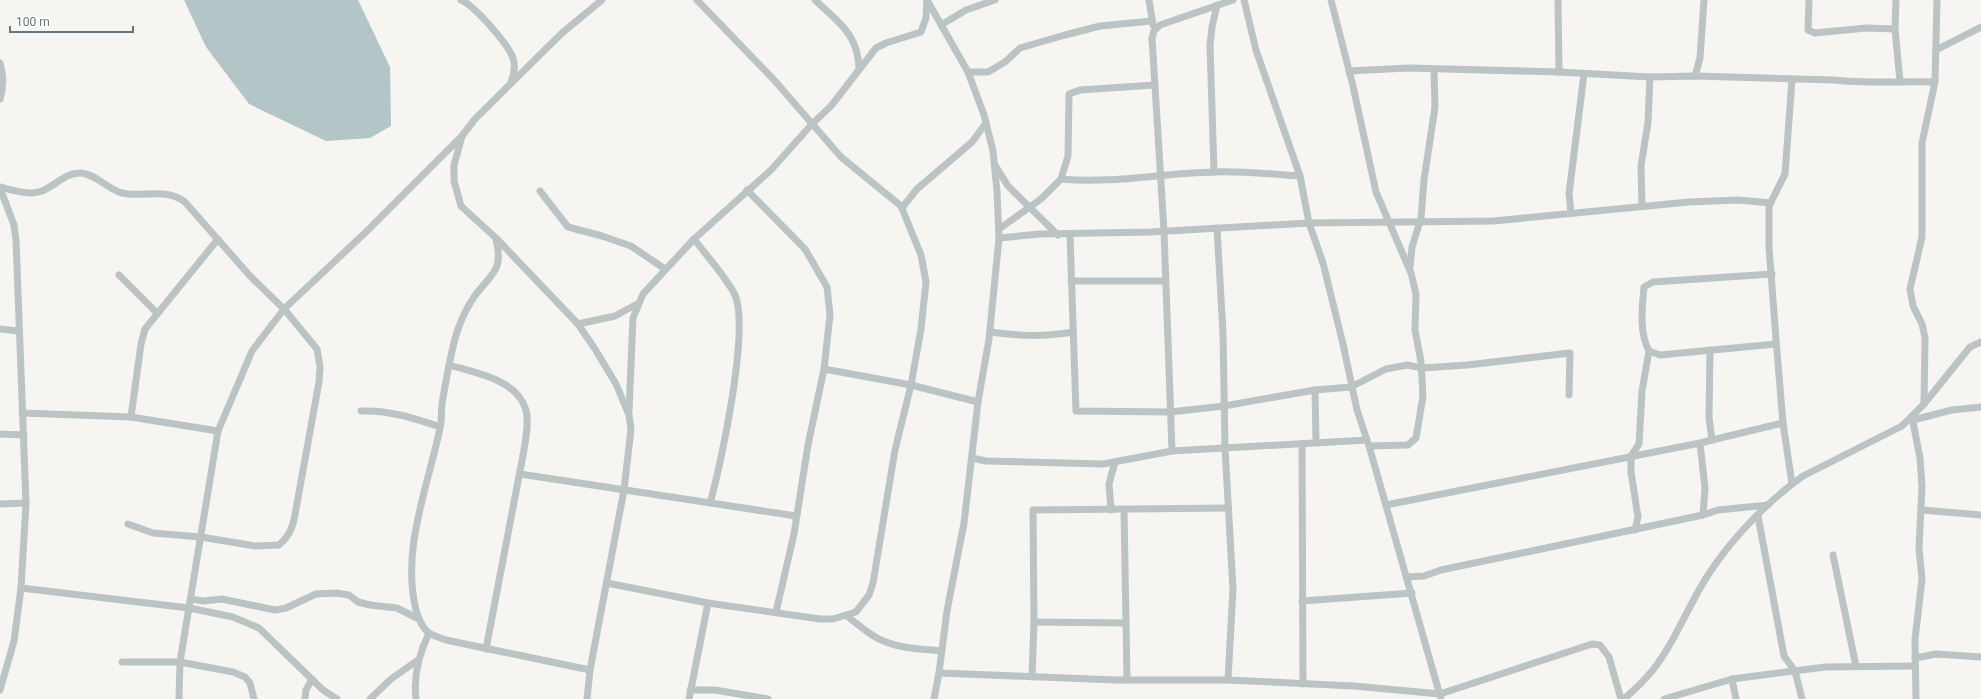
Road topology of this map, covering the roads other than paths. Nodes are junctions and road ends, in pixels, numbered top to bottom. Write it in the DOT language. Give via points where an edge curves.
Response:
graph roads {
  1 [pos="461,0"];
  2 [pos="478,0"];
  3 [pos="602,0"];
  4 [pos="697,0"];
  5 [pos="815,0"];
  6 [pos="927,0"];
  7 [pos="995,0"];
  8 [pos="1149,0"];
  9 [pos="1233,0"];
  10 [pos="1244,0"];
  11 [pos="1331,0"];
  12 [pos="1558,0"];
  13 [pos="1704,0"];
  14 [pos="1809,0"];
  15 [pos="1896,0"];
  16 [pos="1937,0"];
  17 [pos="1217,5"];
  18 [pos="473,6"];
  19 [pos="1152,21"];
  20 [pos="941,25"];
  21 [pos="1981,27"];
  22 [pos="1895,29"];
  23 [pos="1154,31"];
  24 [pos="1936,50"];
  25 [pos="0,63"];
  26 [pos="859,68"];
  27 [pos="1434,70"];
  28 [pos="1349,71"];
  29 [pos="968,72"];
  30 [pos="1559,72"];
  31 [pos="1584,74"];
  32 [pos="1696,76"];
  33 [pos="1650,77"];
  34 [pos="1792,79"];
  35 [pos="1900,81"];
  36 [pos="1934,82"];
  37 [pos="1154,85"];
  38 [pos="509,86"];
  39 [pos="0,99"];
  40 [pos="986,123"];
  41 [pos="812,124"];
  42 [pos="462,136"];
  43 [pos="994,163"];
  44 [pos="1214,172"];
  45 [pos="1161,176"];
  46 [pos="1300,176"];
  47 [pos="1061,179"];
  48 [pos="0,188"];
  49 [pos="747,190"];
  50 [pos="540,191"];
  51 [pos="1771,203"];
  52 [pos="1642,206"];
  53 [pos="1030,207"];
  54 [pos="902,208"];
  55 [pos="1571,213"];
  56 [pos="1387,221"];
  57 [pos="1420,221"];
  58 [pos="1309,223"];
  59 [pos="1217,228"];
  60 [pos="999,229"];
  61 [pos="1164,231"];
  62 [pos="1058,235"];
  63 [pos="1070,235"];
  64 [pos="496,238"];
  65 [pos="999,238"];
  66 [pos="218,239"];
  67 [pos="694,239"];
  68 [pos="665,269"];
  69 [pos="1411,273"];
  70 [pos="119,274"];
  71 [pos="1772,274"];
  72 [pos="1071,280"];
  73 [pos="1165,281"];
  74 [pos="639,303"];
  75 [pos="284,308"];
  76 [pos="157,313"];
  77 [pos="578,324"];
  78 [pos="0,329"];
  79 [pos="18,331"];
  80 [pos="990,332"];
  81 [pos="1073,332"];
  82 [pos="1981,342"];
  83 [pos="1776,344"];
  84 [pos="1710,350"];
  85 [pos="1648,351"];
  86 [pos="449,365"];
  87 [pos="1422,368"];
  88 [pos="824,369"];
  89 [pos="911,384"];
  90 [pos="1351,387"];
  91 [pos="1315,390"];
  92 [pos="1569,395"];
  93 [pos="978,402"];
  94 [pos="1924,404"];
  95 [pos="1224,406"];
  96 [pos="1981,407"];
  97 [pos="361,411"];
  98 [pos="1170,412"];
  99 [pos="22,413"];
  100 [pos="629,415"];
  101 [pos="131,417"];
  102 [pos="1913,418"];
  103 [pos="1783,423"];
  104 [pos="440,427"];
  105 [pos="218,431"];
  106 [pos="0,434"];
  107 [pos="24,435"];
  108 [pos="1712,440"];
  109 [pos="1316,443"];
  110 [pos="1368,443"];
  111 [pos="1302,444"];
  112 [pos="1700,444"];
  113 [pos="1225,448"];
  114 [pos="1172,451"];
  115 [pos="1631,456"];
  116 [pos="972,458"];
  117 [pos="1116,462"];
  118 [pos="520,474"];
  119 [pos="1792,484"];
  120 [pos="624,490"];
  121 [pos="26,503"];
  122 [pos="710,503"];
  123 [pos="0,504"];
  124 [pos="1386,505"];
  125 [pos="1768,505"];
  126 [pos="1228,508"];
  127 [pos="1111,510"];
  128 [pos="1124,510"];
  129 [pos="1922,510"];
  130 [pos="1703,515"];
  131 [pos="1981,515"];
  132 [pos="796,516"];
  133 [pos="1758,516"];
  134 [pos="128,524"];
  135 [pos="1634,530"];
  136 [pos="201,537"];
  137 [pos="1833,554"];
  138 [pos="1407,577"];
  139 [pos="607,583"];
  140 [pos="21,588"];
  141 [pos="1412,594"];
  142 [pos="191,599"];
  143 [pos="1302,601"];
  144 [pos="708,603"];
  145 [pos="189,608"];
  146 [pos="776,612"];
  147 [pos="847,616"];
  148 [pos="419,619"];
  149 [pos="1034,622"];
  150 [pos="1126,623"];
  151 [pos="429,633"];
  152 [pos="486,649"];
  153 [pos="941,651"];
  154 [pos="1981,657"];
  155 [pos="418,660"];
  156 [pos="122,662"];
  157 [pos="180,662"];
  158 [pos="1915,662"];
  159 [pos="1856,666"];
  160 [pos="590,670"];
  161 [pos="1795,670"];
  162 [pos="939,673"];
  163 [pos="1032,677"];
  164 [pos="1732,678"];
  165 [pos="312,679"];
  166 [pos="1127,680"];
  167 [pos="1228,680"];
  168 [pos="1302,684"];
  169 [pos="0,690"];
  170 [pos="690,690"];
  171 [pos="1440,697"];
  172 [pos="179,699"];
  173 [pos="254,699"];
  174 [pos="305,699"];
  175 [pos="337,699"];
  176 [pos="370,699"];
  177 [pos="416,699"];
  178 [pos="587,699"];
  179 [pos="689,699"];
  180 [pos="768,699"];
  181 [pos="934,699"];
  182 [pos="1622,699"];
  183 [pos="1664,699"];
  184 [pos="1736,699"];
  185 [pos="1802,699"];
  186 [pos="1916,699"];
  1 -- 18 [label="street"];
  2 -- 18 [label="street"];
  3 -- 38 [label="street" via="562,33"];
  4 -- 41 [label="street" via="775,81"];
  5 -- 26 [label="street" via="855,42 859,54"];
  6 -- 20 [label="street"];
  6 -- 26 [label="street" via="926,18 921,32 886,42 876,48"];
  7 -- 20 [label="street" via="966,10"];
  8 -- 19 [label="street"];
  9 -- 17 [label="street"];
  10 -- 46 [label="street" via="1256,50"];
  11 -- 28 [label="street"];
  12 -- 30 [label="street"];
  13 -- 32 [label="street" via="1700,58"];
  14 -- 22 [label="street" via="1807,25 1808,30 1814,33 1866,28"];
  15 -- 22 [label="street"];
  16 -- 24 [label="street"];
  17 -- 23 [label="street" via="1167,22"];
  17 -- 44 [label="street" via="1210,45"];
  18 -- 38 [label="street" via="514,59 514,75"];
  19 -- 23 [label="street"];
  19 -- 29 [label="street" via="1100,26 1065,35 1020,48 1005,62 988,72"];
  20 -- 29 [label="street"];
  21 -- 24 [label="street"];
  22 -- 35 [label="street"];
  23 -- 37 [label="street"];
  24 -- 36 [label="street"];
  25 -- 39 [label="street" via="4,75"];
  26 -- 41 [label="street" via="831,106"];
  27 -- 28 [label="street" via="1408,68"];
  27 -- 30 [label="street"];
  27 -- 57 [label="street" via="1435,107"];
  28 -- 56 [label="street" via="1376,192"];
  29 -- 40 [label="street"];
  30 -- 31 [label="street"];
  31 -- 33 [label="street"];
  31 -- 55 [label="street" via="1570,186"];
  32 -- 33 [label="street"];
  32 -- 34 [label="street"];
  33 -- 52 [label="street" via="1648,122 1641,166"];
  34 -- 35 [label="street"];
  34 -- 51 [label="street" via="1785,174"];
  35 -- 36 [label="street"];
  36 -- 94 [label="street" via="1922,143 1922,237 1910,289 1912,306 1922,324 1925,338"];
  37 -- 45 [label="street"];
  37 -- 47 [label="street" via="1080,90 1069,94 1068,156"];
  38 -- 42 [label="street" via="475,119"];
  40 -- 43 [label="street"];
  40 -- 54 [label="street" via="972,142 917,189"];
  41 -- 49 [label="street" via="771,170"];
  41 -- 54 [label="street" via="844,160"];
  42 -- 64 [label="street" via="454,166 457,196 461,206"];
  42 -- 75 [label="street" via="367,231"];
  43 -- 53 [label="street" via="1008,186"];
  43 -- 60 [label="street"];
  44 -- 45 [label="street"];
  44 -- 46 [label="street"];
  45 -- 47 [label="street" via="1127,180"];
  45 -- 61 [label="street"];
  46 -- 58 [label="street"];
  47 -- 53 [label="street" via="1042,199"];
  48 -- 66 [label="street" via="34,193 43,191 66,177 80,173 89,175 123,193 178,196"];
  48 -- 79 [label="street" via="14,225"];
  49 -- 67 [label="street"];
  49 -- 88 [label="street" via="805,249 827,287 830,315"];
  50 -- 68 [label="street" via="568,226 631,246"];
  51 -- 52 [label="street" via="1738,200"];
  51 -- 71 [label="street" via="1769,246"];
  52 -- 55 [label="street"];
  53 -- 60 [label="street"];
  53 -- 62 [label="street"];
  54 -- 89 [label="street" via="921,255 926,282"];
  55 -- 57 [label="street" via="1494,220"];
  56 -- 57 [label="street"];
  56 -- 58 [label="street"];
  56 -- 69 [label="street"];
  57 -- 69 [label="street" via="1411,252"];
  58 -- 59 [label="street"];
  58 -- 90 [label="street" via="1343,344"];
  59 -- 61 [label="street"];
  59 -- 95 [label="street"];
  60 -- 65 [label="street"];
  61 -- 63 [label="street"];
  61 -- 73 [label="street"];
  62 -- 63 [label="street"];
  62 -- 65 [label="street"];
  63 -- 72 [label="street"];
  64 -- 77 [label="street"];
  64 -- 86 [label="street" via="499,250 498,264 492,277 474,296 466,310"];
  65 -- 80 [label="street"];
  66 -- 75 [label="street" via="250,276"];
  66 -- 76 [label="street"];
  67 -- 68 [label="street"];
  67 -- 122 [label="street" via="734,293 740,312 733,386 719,472"];
  68 -- 74 [label="street" via="643,294"];
  69 -- 87 [label="street" via="1416,294 1415,330"];
  70 -- 76 [label="street"];
  71 -- 83 [label="street"];
  71 -- 85 [label="street" via="1653,282 1644,287 1642,313"];
  72 -- 73 [label="street"];
  72 -- 81 [label="street"];
  73 -- 98 [label="street"];
  74 -- 77 [label="street" via="615,316"];
  74 -- 100 [label="street" via="633,318 631,337"];
  75 -- 105 [label="street" via="252,351"];
  75 -- 136 [label="street" via="317,349 320,367 292,531 279,545 267,547"];
  76 -- 101 [label="street" via="145,329 141,344"];
  77 -- 100 [label="street" via="616,384"];
  78 -- 79 [label="street"];
  79 -- 99 [label="street"];
  80 -- 81 [label="street" via="1029,337"];
  80 -- 93 [label="street"];
  81 -- 98 [label="street" via="1076,411"];
  82 -- 94 [label="street" via="1970,348"];
  83 -- 84 [label="street"];
  83 -- 103 [label="street"];
  84 -- 85 [label="street" via="1660,355"];
  84 -- 108 [label="street"];
  85 -- 115 [label="street" via="1642,391 1639,444"];
  86 -- 104 [label="street"];
  86 -- 118 [label="street" via="493,379 519,396 526,410 528,428"];
  87 -- 90 [label="street" via="1407,365 1386,369"];
  87 -- 92 [label="street" via="1570,353"];
  87 -- 110 [label="street" via="1423,396 1418,432 1414,442 1408,445"];
  88 -- 89 [label="street"];
  88 -- 132 [label="street"];
  89 -- 93 [label="street"];
  89 -- 147 [label="street" via="895,450 873,583 864,604"];
  90 -- 91 [label="street"];
  90 -- 110 [label="street"];
  91 -- 95 [label="street"];
  91 -- 109 [label="street"];
  93 -- 116 [label="street"];
  94 -- 102 [label="street"];
  95 -- 98 [label="street"];
  95 -- 113 [label="street"];
  96 -- 102 [label="street"];
  97 -- 104 [label="street" via="380,410"];
  98 -- 114 [label="street"];
  99 -- 101 [label="street"];
  99 -- 107 [label="street"];
  100 -- 120 [label="street" via="631,429"];
  101 -- 105 [label="street"];
  102 -- 119 [label="street" via="1891,432 1820,466"];
  102 -- 129 [label="street" via="1922,472"];
  103 -- 108 [label="street"];
  103 -- 119 [label="street"];
  104 -- 148 [label="street" via="427,479 412,563 412,593"];
  105 -- 136 [label="street"];
  106 -- 107 [label="street"];
  107 -- 121 [label="street"];
  108 -- 112 [label="street"];
  109 -- 110 [label="street"];
  109 -- 111 [label="street"];
  110 -- 124 [label="street"];
  111 -- 113 [label="street"];
  111 -- 143 [label="street"];
  112 -- 115 [label="street"];
  112 -- 130 [label="street" via="1705,488"];
  113 -- 114 [label="street"];
  113 -- 126 [label="street"];
  114 -- 117 [label="street"];
  115 -- 124 [label="street"];
  115 -- 135 [label="street" via="1638,517"];
  116 -- 117 [label="street" via="986,461 1103,464"];
  116 -- 153 [label="street" via="964,523"];
  117 -- 127 [label="street" via="1109,484"];
  118 -- 120 [label="street"];
  118 -- 152 [label="street"];
  119 -- 125 [label="street"];
  120 -- 122 [label="street"];
  120 -- 139 [label="street"];
  121 -- 123 [label="street"];
  121 -- 140 [label="street"];
  122 -- 132 [label="street"];
  124 -- 138 [label="street"];
  125 -- 130 [label="street" via="1718,510"];
  125 -- 133 [label="street"];
  126 -- 128 [label="street"];
  126 -- 167 [label="street" via="1233,589"];
  127 -- 128 [label="street"];
  127 -- 149 [label="street" via="1033,510"];
  128 -- 150 [label="street"];
  129 -- 131 [label="street"];
  129 -- 158 [label="street" via="1922,579"];
  130 -- 135 [label="street"];
  132 -- 146 [label="street"];
  133 -- 161 [label="street" via="1784,656"];
  133 -- 182 [label="street" via="1709,572 1673,639 1652,671"];
  134 -- 136 [label="street" via="153,533"];
  135 -- 138 [label="street" via="1441,570 1424,576"];
  136 -- 142 [label="street"];
  137 -- 159 [label="street"];
  138 -- 141 [label="street"];
  139 -- 144 [label="street"];
  139 -- 160 [label="street"];
  140 -- 145 [label="street"];
  140 -- 169 [label="street" via="14,641"];
  141 -- 143 [label="street"];
  141 -- 171 [label="street"];
  142 -- 145 [label="street"];
  142 -- 148 [label="street" via="222,599 275,610 286,608 316,594 336,593 349,595 358,602 397,608"];
  143 -- 168 [label="street"];
  144 -- 146 [label="street"];
  144 -- 170 [label="street"];
  145 -- 157 [label="street"];
  145 -- 165 [label="street" via="233,617 259,628"];
  146 -- 147 [label="street" via="820,619"];
  147 -- 153 [label="street" via="885,642 907,648"];
  148 -- 151 [label="street"];
  149 -- 150 [label="street"];
  149 -- 163 [label="street"];
  150 -- 166 [label="street"];
  151 -- 152 [label="street" via="446,640"];
  151 -- 155 [label="street"];
  152 -- 160 [label="street"];
  153 -- 162 [label="street"];
  154 -- 158 [label="street" via="1936,654"];
  155 -- 176 [label="street" via="390,679"];
  155 -- 177 [label="street"];
  156 -- 157 [label="street"];
  157 -- 172 [label="street"];
  157 -- 173 [label="street" via="245,676 250,683"];
  158 -- 159 [label="street"];
  158 -- 186 [label="street"];
  159 -- 161 [label="street"];
  160 -- 178 [label="street"];
  161 -- 164 [label="street"];
  161 -- 185 [label="street"];
  162 -- 163 [label="street"];
  162 -- 181 [label="street"];
  163 -- 166 [label="street"];
  164 -- 183 [label="street"];
  164 -- 184 [label="street"];
  165 -- 174 [label="street" via="306,690"];
  165 -- 175 [label="street" via="322,690"];
  166 -- 167 [label="street"];
  167 -- 168 [label="street"];
  168 -- 171 [label="street" via="1354,686"];
  170 -- 179 [label="street"];
  170 -- 180 [label="street" via="715,690"];
  171 -- 182 [label="street" via="1592,644 1600,645 1608,657"];
}
